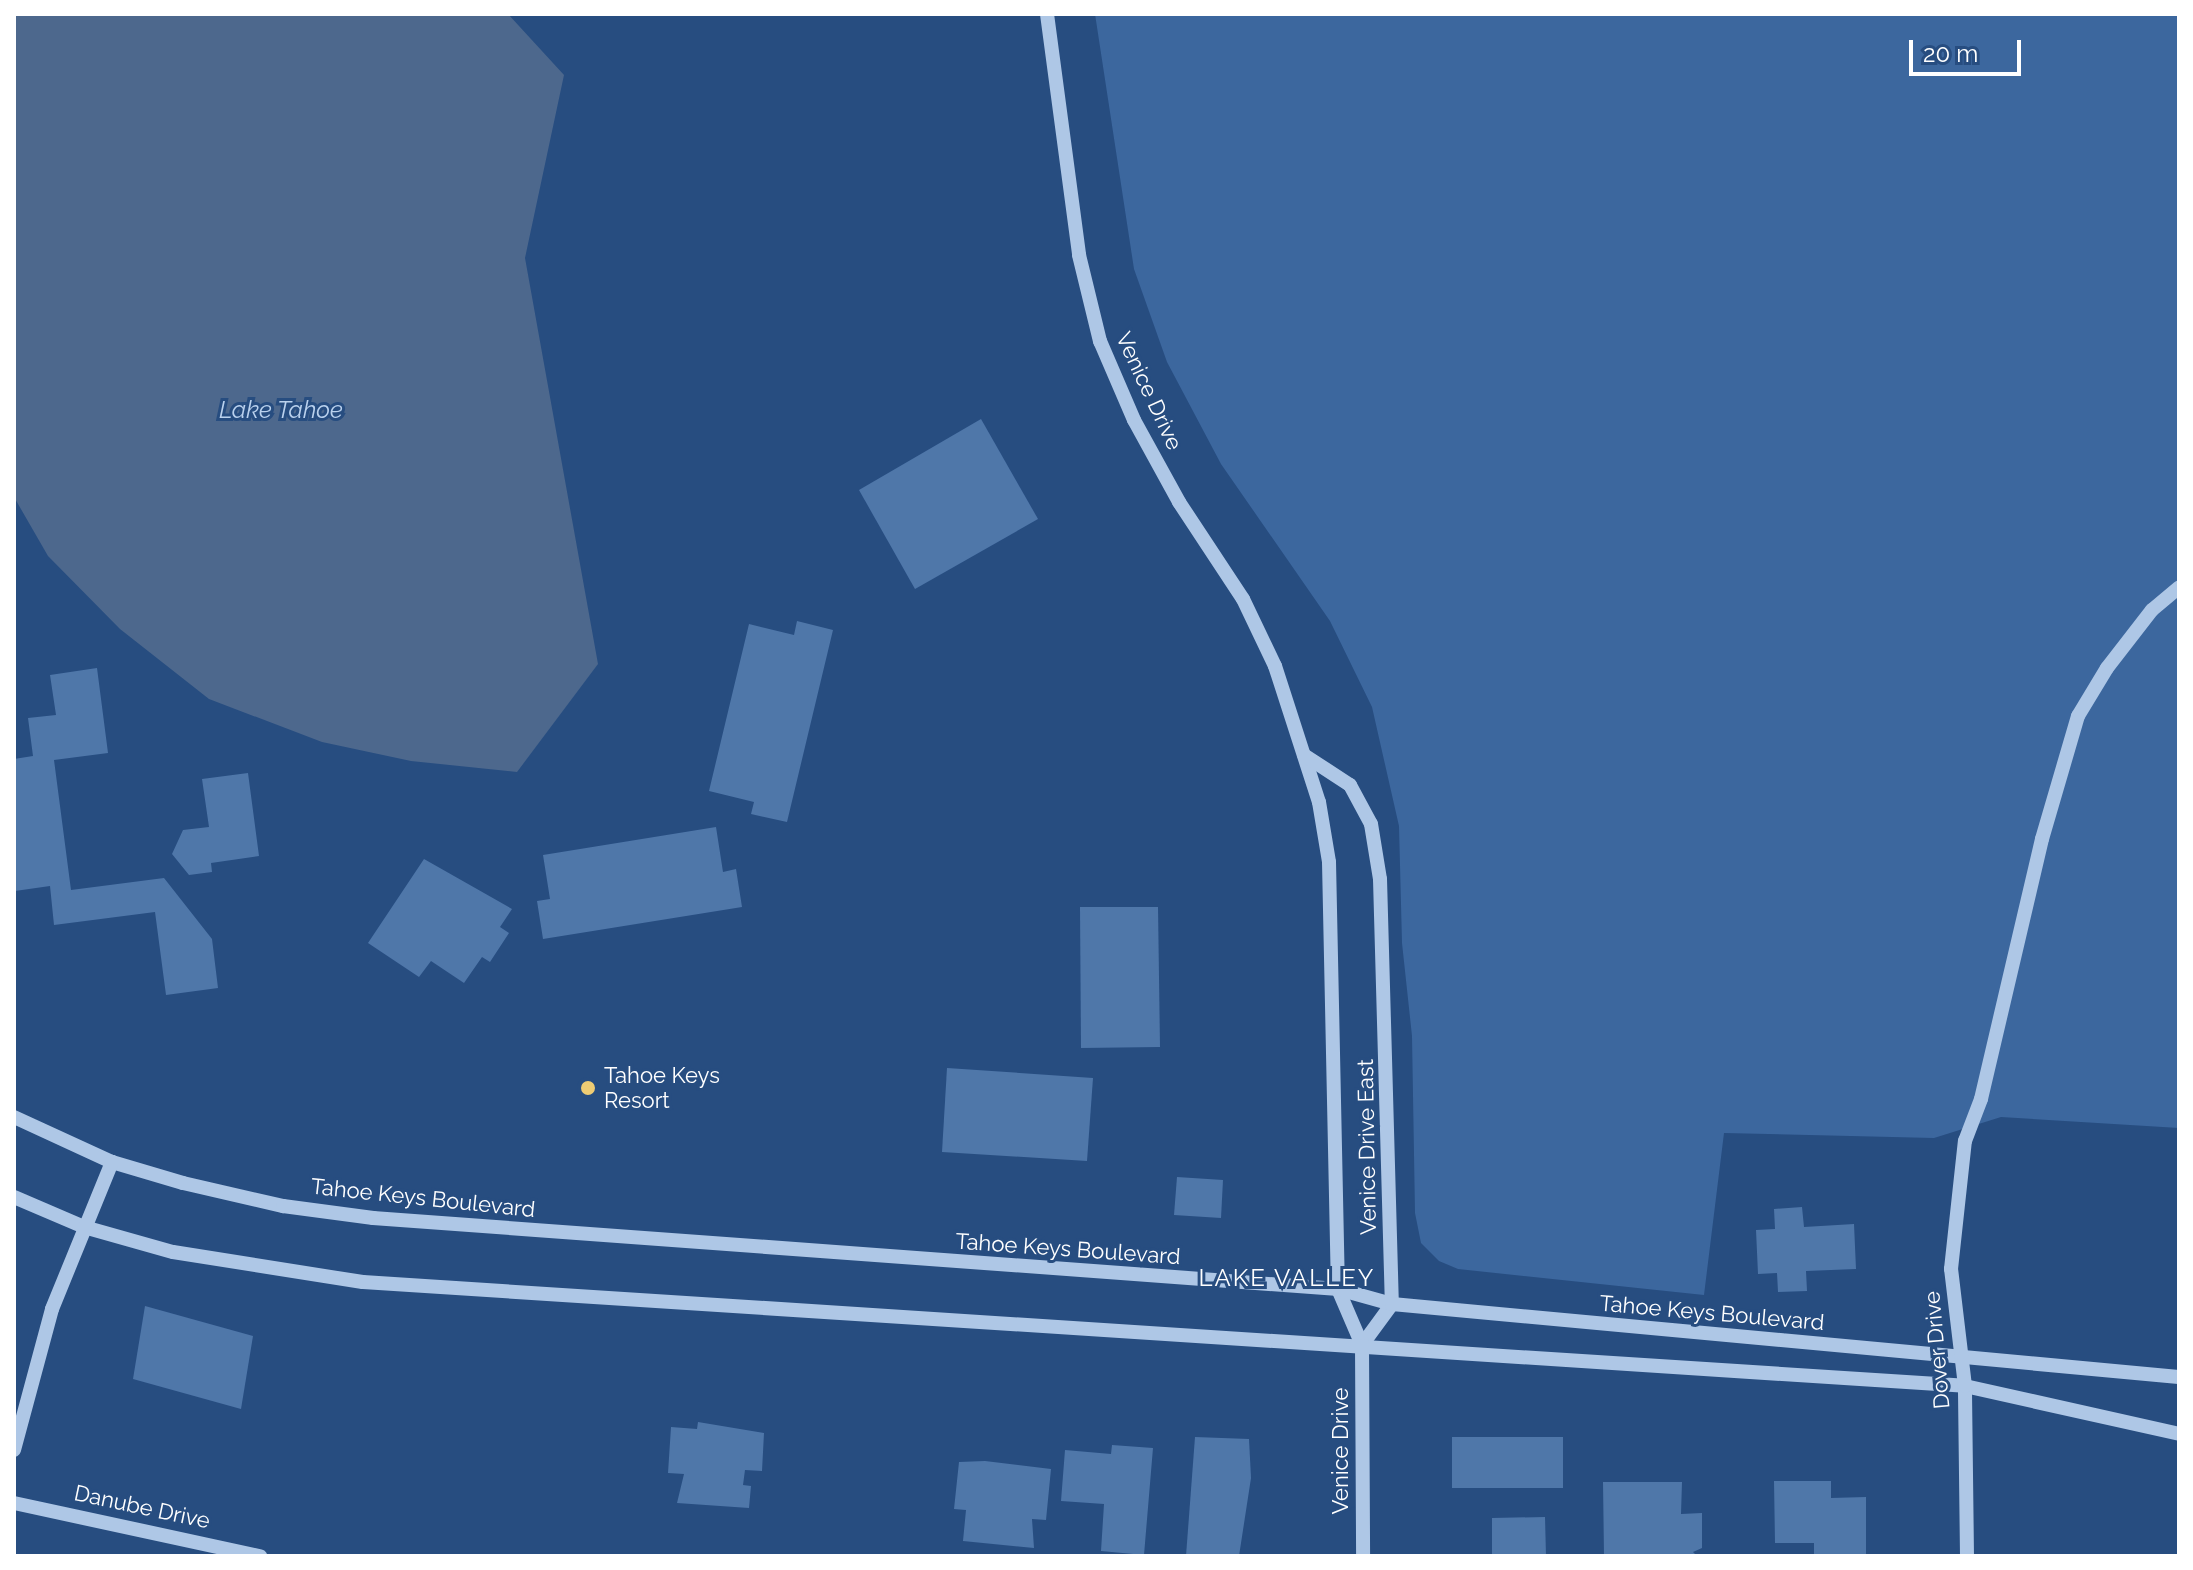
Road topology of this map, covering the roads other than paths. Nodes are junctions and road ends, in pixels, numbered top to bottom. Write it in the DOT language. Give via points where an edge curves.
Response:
graph roads {
  1 [pos="1047,14"];
  2 [pos="2179,587"];
  3 [pos="1304,755"];
  4 [pos="14,1117"];
  5 [pos="112,1162"];
  6 [pos="14,1197"];
  7 [pos="84,1227"];
  8 [pos="1338,1289"];
  9 [pos="1392,1304"];
  10 [pos="1362,1345"];
  11 [pos="1958,1358"];
  12 [pos="2179,1377"];
  13 [pos="1965,1386"];
  14 [pos="2179,1434"];
  15 [pos="14,1450"];
  16 [pos="14,1503"];
  17 [pos="260,1556"];
  18 [pos="1363,1556"];
  19 [pos="1967,1556"];
  1 -- 3 [label="street, Venice Drive" via="1079,255 1100,341 1134,420 1179,502 1243,599 1275,666"];
  2 -- 11 [label="street, Dover Drive" via="2152,610 2078,716 2042,839 1981,1099 1965,1141 1951,1269"];
  3 -- 8 [label="street, Venice Drive East" via="1329,862"];
  3 -- 9 [label="street, Venice Drive East" via="1350,785 1371,824 1380,879"];
  4 -- 5 [label="street, Tahoe Keys Boulevard"];
  5 -- 7 [label="street"];
  5 -- 8 [label="street, Tahoe Keys Boulevard" via="283,1206 373,1218"];
  6 -- 7 [label="street"];
  7 -- 10 [label="street" via="173,1252 363,1282"];
  7 -- 15 [label="street" via="52,1309"];
  8 -- 9 [label="street, Tahoe Keys Boulevard"];
  8 -- 10 [label="street, Venice Drive East"];
  9 -- 10 [label="street"];
  9 -- 11 [label="street, Tahoe Keys Boulevard"];
  10 -- 13 [label="street"];
  10 -- 18 [label="street, Venice Drive"];
  11 -- 12 [label="street, Tahoe Keys Boulevard"];
  11 -- 13 [label="street, Dover Drive"];
  13 -- 14 [label="street"];
  13 -- 19 [label="street, Dover Drive"];
  16 -- 17 [label="street, Danube Drive"];
}
